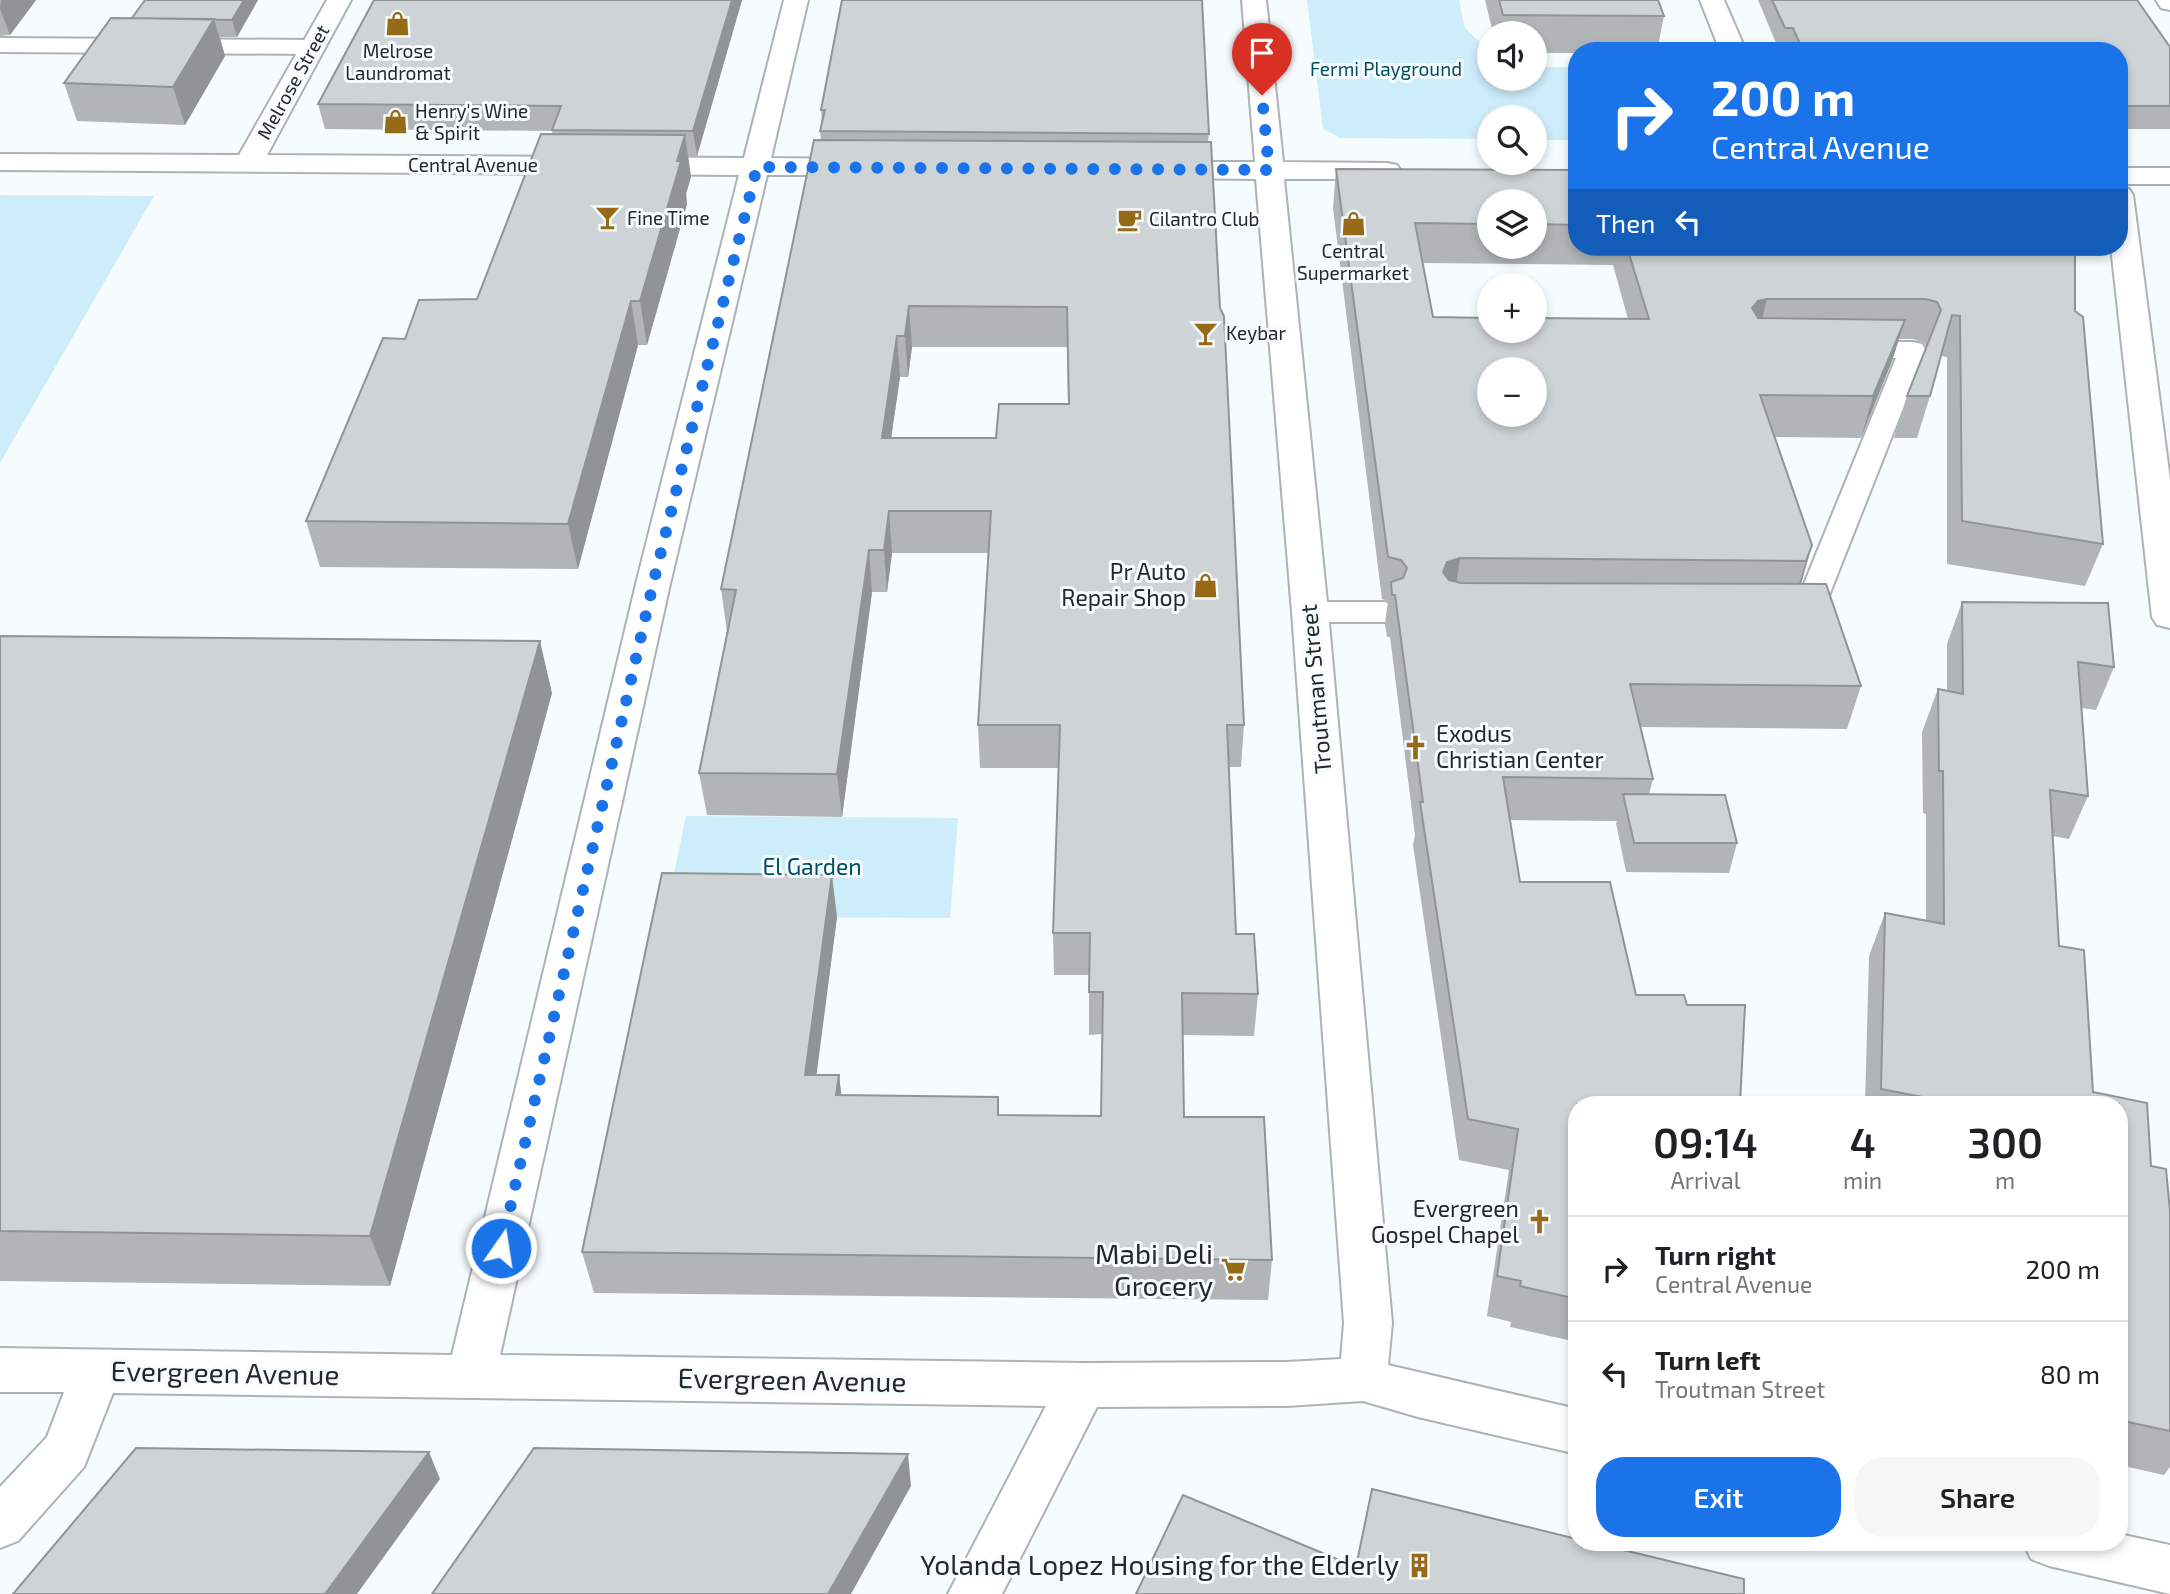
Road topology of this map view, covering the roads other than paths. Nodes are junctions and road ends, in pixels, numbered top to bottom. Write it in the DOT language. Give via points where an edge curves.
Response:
graph roads {
  1 [pos="339,0"];
  2 [pos="796,0"];
  3 [pos="1254,0"];
  4 [pos="1712,0"];
  5 [pos="1729,42"];
  6 [pos="0,45"];
  7 [pos="313,47"];
  8 [pos="0,162"];
  9 [pos="248,164"];
  10 [pos="757,167"];
  11 [pos="884,168"];
  12 [pos="1135,169"];
  13 [pos="1269,170"];
  14 [pos="1417,172"];
  15 [pos="2128,176"];
  16 [pos="2170,176"];
  17 [pos="2126,256"];
  18 [pos="1822,350"];
  19 [pos="1310,611"];
  20 [pos="1384,612"];
  21 [pos="1766,616"];
  22 [pos="2170,617"];
  23 [pos="0,1370"];
  24 [pos="97,1371"];
  25 [pos="471,1377"];
  26 [pos="1363,1379"];
  27 [pos="1083,1385"];
  28 [pos="1568,1430"];
  29 [pos="0,1524"];
  30 [pos="2088,1551"];
  31 [pos="2170,1570"];
  32 [pos="974,1594"];
  1 -- 7 [label="street, Melrose Street"];
  2 -- 10 [label="street"];
  3 -- 13 [label="street, Troutman Street"];
  4 -- 5 [label="street"];
  6 -- 7 [label="lane"];
  7 -- 9 [label="street, Melrose Street"];
  8 -- 9 [label="street, Central Avenue"];
  9 -- 10 [label="street, Central Avenue"];
  10 -- 11 [label="street, Central Avenue"];
  10 -- 25 [label="street" via="653,584"];
  12 -- 13 [label="street"];
  13 -- 14 [label="street"];
  13 -- 19 [label="street, Troutman Street"];
  15 -- 16 [label="street"];
  17 -- 22 [label="street"];
  18 -- 21 [label="lane" via="1913,350 1806,616"];
  19 -- 20 [label="lane"];
  19 -- 26 [label="street, Troutman Street" via="1368,1323"];
  23 -- 24 [label="street, Evergreen Avenue"];
  24 -- 25 [label="street, Evergreen Avenue"];
  24 -- 29 [label="street" via="66,1451"];
  25 -- 27 [label="street, Evergreen Avenue"];
  26 -- 27 [label="street, Evergreen Avenue"];
  26 -- 28 [label="street, Evergreen Avenue"];
  27 -- 32 [label="street"];
  30 -- 31 [label="street"];
}
